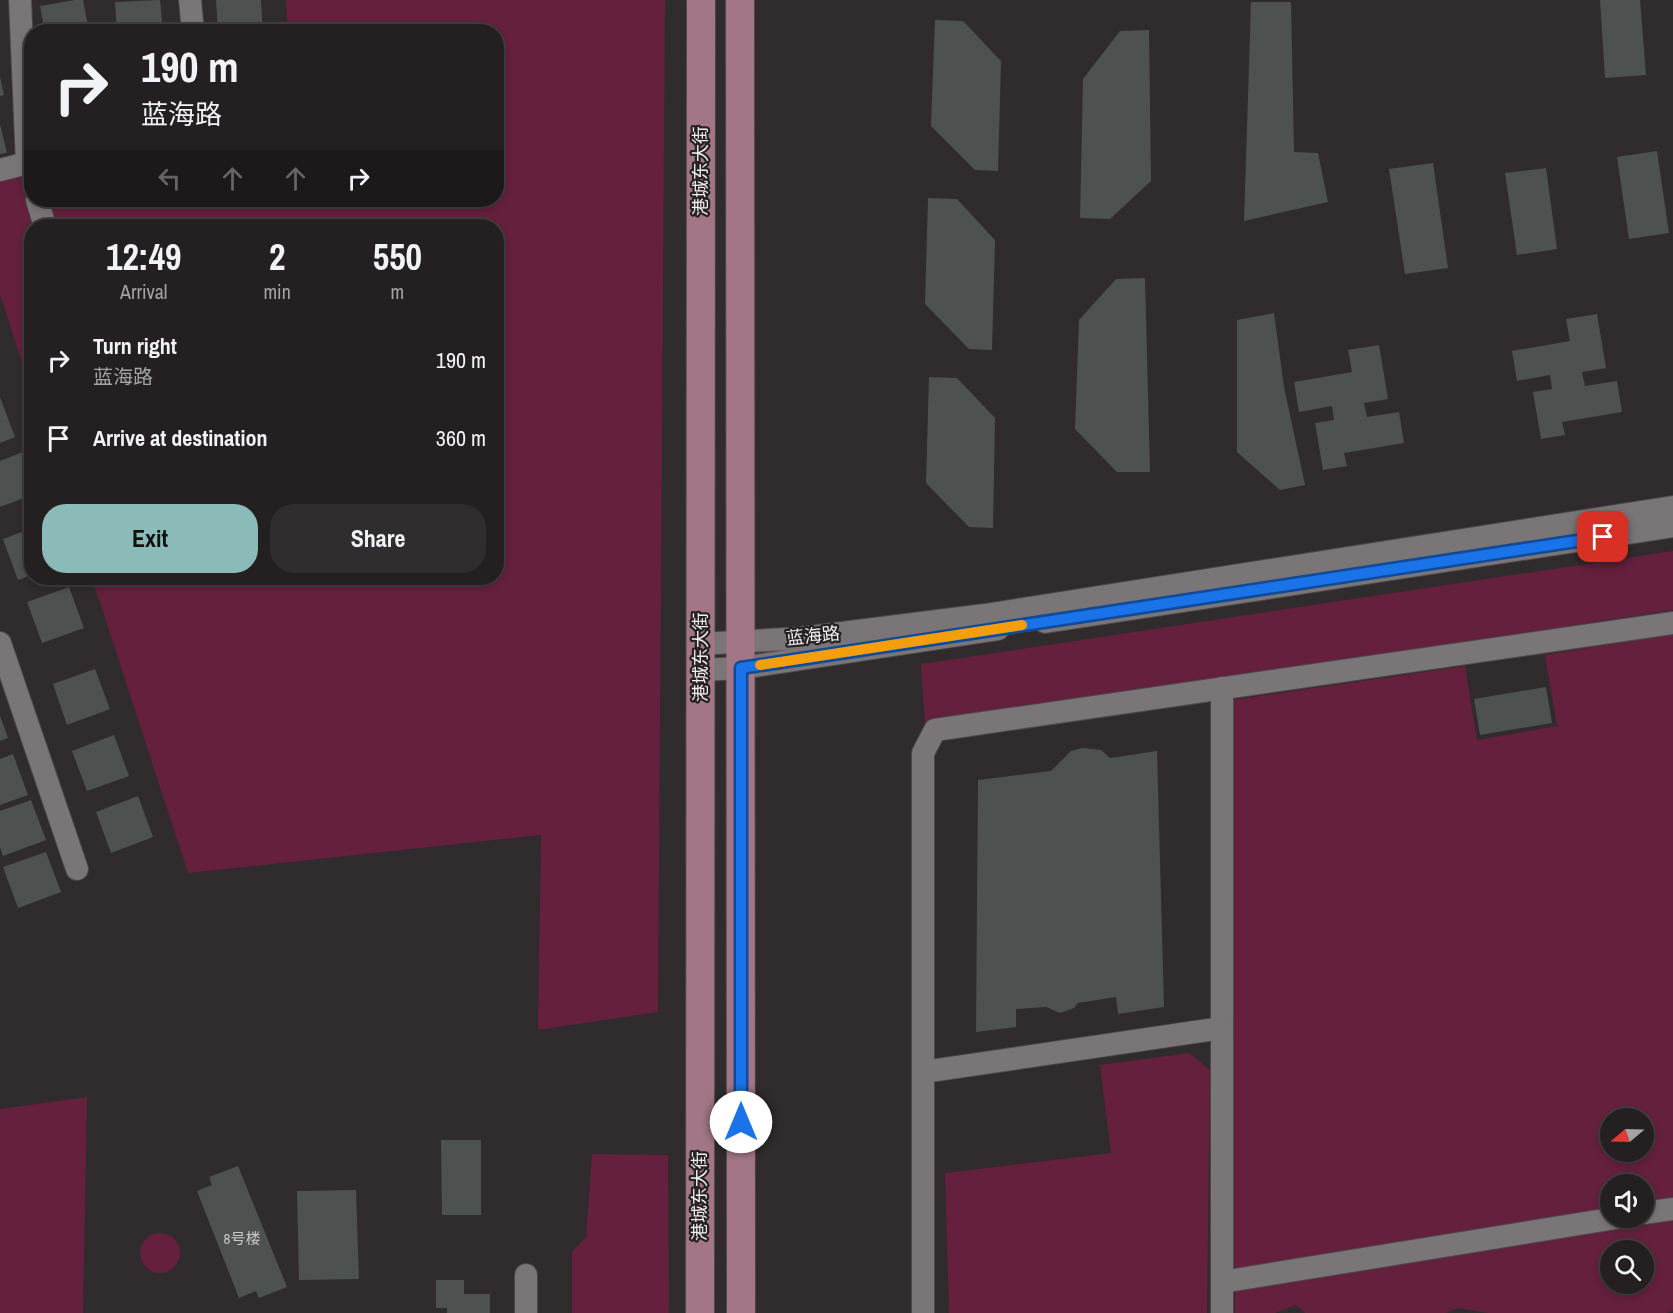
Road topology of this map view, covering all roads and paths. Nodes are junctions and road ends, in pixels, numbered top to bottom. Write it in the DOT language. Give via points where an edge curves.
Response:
graph roads {
  1 [pos="20,0"];
  2 [pos="190,0"];
  3 [pos="701,0"];
  4 [pos="740,0"];
  5 [pos="193,24"];
  6 [pos="24,76"];
  7 [pos="0,170"];
  8 [pos="24,171"];
  9 [pos="1673,507"];
  10 [pos="1673,526"];
  11 [pos="1673,623"];
  12 [pos="0,643"];
  13 [pos="740,654"];
  14 [pos="701,657"];
  15 [pos="6,679"];
  16 [pos="1222,688"];
  17 [pos="77,869"];
  18 [pos="1222,1028"];
  19 [pos="923,1072"];
  20 [pos="1673,1209"];
  21 [pos="1654,1212"];
  22 [pos="1600,1221"];
  23 [pos="526,1275"];
  24 [pos="1222,1282"];
  25 [pos="526,1313"];
  26 [pos="700,1313"];
  27 [pos="741,1313"];
  28 [pos="923,1313"];
  29 [pos="1222,1313"];
  1 -- 6 [label="street"];
  2 -- 5 [label="street"];
  3 -- 14 [label="main road, 港城东大街"];
  4 -- 13 [label="main road"];
  7 -- 8 [label="street"];
  9 -- 13 [label="street, 蓝海路" via="985,615 802,638"];
  10 -- 13 [label="street, 蓝海路"];
  11 -- 16 [label="street"];
  12 -- 15 [label="street"];
  13 -- 14 [label="street, 蓝海路"];
  13 -- 27 [label="main road"];
  14 -- 26 [label="main road, 港城东大街"];
  15 -- 17 [label="street"];
  16 -- 18 [label="street"];
  16 -- 19 [label="street" via="935,730 923,753"];
  18 -- 19 [label="street"];
  18 -- 24 [label="street"];
  19 -- 28 [label="street"];
  20 -- 21 [label="street"];
  22 -- 24 [label="street"];
  23 -- 25 [label="street"];
  24 -- 29 [label="street"];
}
